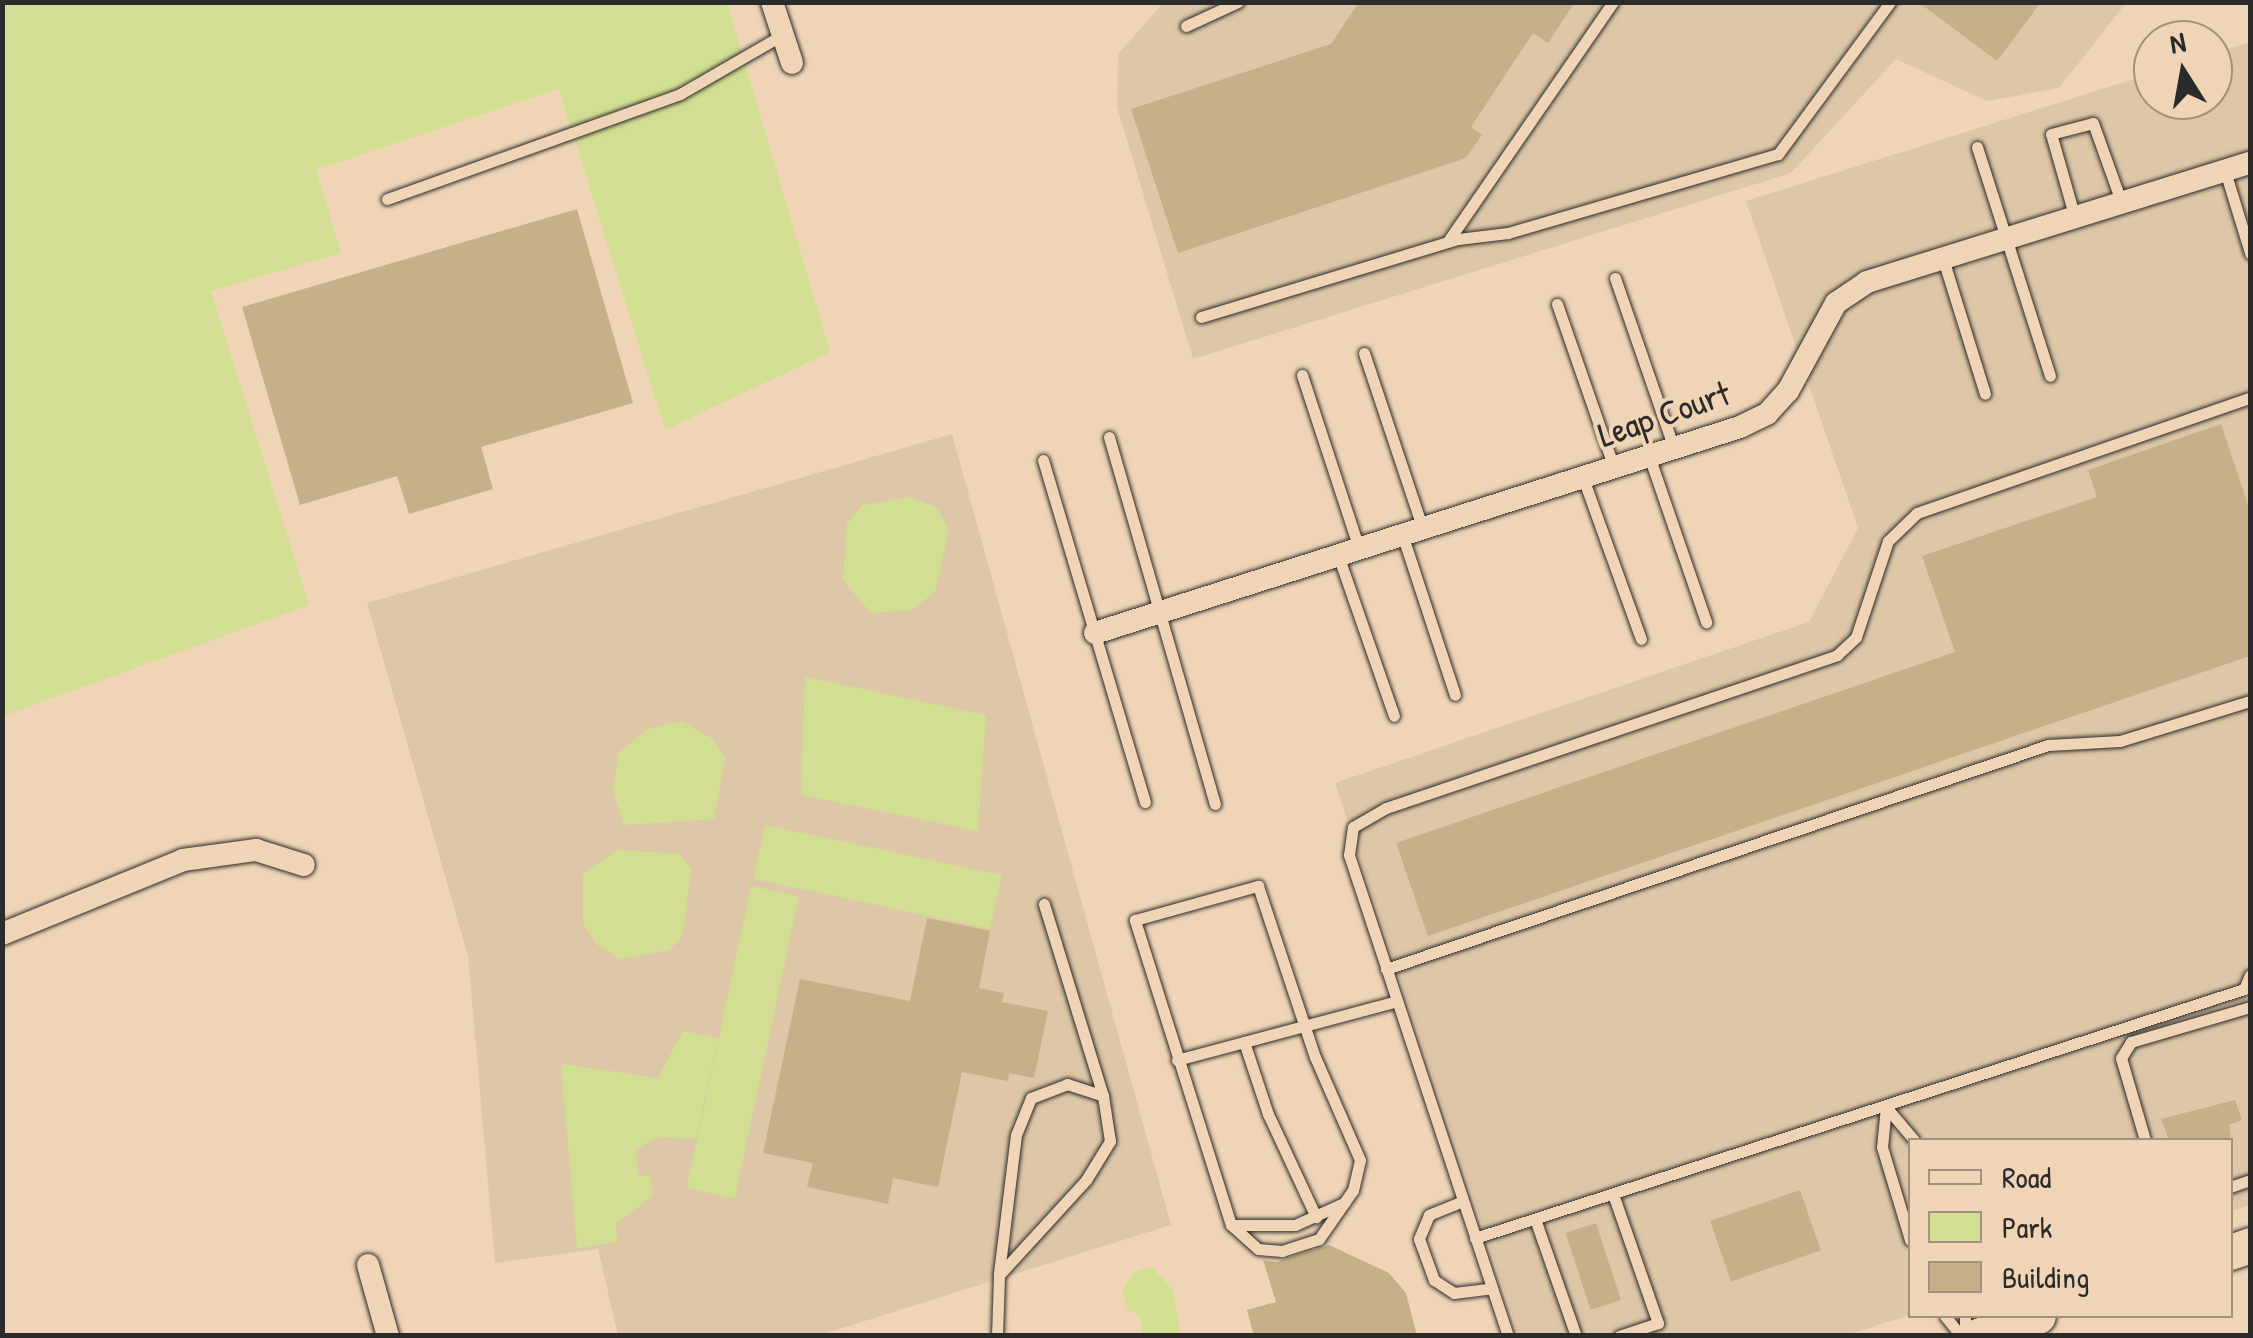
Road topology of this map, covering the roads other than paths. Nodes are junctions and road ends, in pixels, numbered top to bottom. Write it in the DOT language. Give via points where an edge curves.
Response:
graph roads {
  1 [pos="772,2"];
  2 [pos="1238,2"];
  3 [pos="1613,2"];
  4 [pos="1890,2"];
  5 [pos="1186,26"];
  6 [pos="782,35"];
  7 [pos="792,63"];
  8 [pos="1977,146"];
  9 [pos="2250,163"];
  10 [pos="2226,171"];
  11 [pos="387,199"];
  12 [pos="2122,204"];
  13 [pos="2076,218"];
  14 [pos="2006,239"];
  15 [pos="1447,242"];
  16 [pos="2250,253"];
  17 [pos="1943,259"];
  18 [pos="1615,278"];
  19 [pos="1557,304"];
  20 [pos="1201,317"];
  21 [pos="1364,353"];
  22 [pos="1302,375"];
  23 [pos="2050,376"];
  24 [pos="1985,394"];
  25 [pos="2250,398"];
  26 [pos="1109,436"];
  27 [pos="1674,448"];
  28 [pos="1650,456"];
  29 [pos="1042,460"];
  30 [pos="1614,468"];
  31 [pos="1583,478"];
  32 [pos="1414,534"];
  33 [pos="1350,554"];
  34 [pos="1161,613"];
  35 [pos="1706,622"];
  36 [pos="1095,632"];
  37 [pos="1641,639"];
  38 [pos="1455,695"];
  39 [pos="2250,701"];
  40 [pos="1394,716"];
  41 [pos="1145,802"];
  42 [pos="1215,804"];
  43 [pos="304,865"];
  44 [pos="1044,904"];
  45 [pos="2,934"];
  46 [pos="1386,969"];
  47 [pos="2250,975"];
  48 [pos="2244,989"];
  49 [pos="1397,1000"];
  50 [pos="2250,1006"];
  51 [pos="1303,1025"];
  52 [pos="1244,1042"];
  53 [pos="1177,1060"];
  54 [pos="1104,1096"];
  55 [pos="1886,1107"];
  56 [pos="1912,1138"];
  57 [pos="2144,1138"];
  58 [pos="1613,1194"];
  59 [pos="1348,1201"];
  60 [pos="1463,1202"];
  61 [pos="1316,1217"];
  62 [pos="1535,1219"];
  63 [pos="1231,1225"];
  64 [pos="1908,1233"];
  65 [pos="1475,1238"];
  66 [pos="368,1264"];
  67 [pos="999,1274"];
  68 [pos="1492,1288"];
  69 [pos="2032,1318"];
  70 [pos="388,1336"];
  71 [pos="997,1336"];
  72 [pos="1508,1336"];
  73 [pos="1576,1336"];
  74 [pos="1619,1336"];
  75 [pos="1977,1336"];
  1 -- 6 [label="street"];
  2 -- 5 [label="lane"];
  3 -- 15 [label="lane"];
  4 -- 15 [label="lane" via="1778,154 1508,233"];
  6 -- 7 [label="street"];
  6 -- 11 [label="lane" via="680,94"];
  8 -- 14 [label="lane"];
  9 -- 10 [label="street, Leap Court"];
  10 -- 12 [label="street, Leap Court"];
  10 -- 16 [label="lane"];
  12 -- 13 [label="street, Leap Court"];
  12 -- 13 [label="lane" via="2093,122 2051,134"];
  13 -- 14 [label="street, Leap Court"];
  14 -- 17 [label="street, Leap Court"];
  14 -- 23 [label="lane"];
  15 -- 20 [label="lane"];
  17 -- 24 [label="lane"];
  17 -- 27 [label="street, Leap Court" via="1867,282 1836,303 1788,392 1768,414"];
  18 -- 27 [label="lane"];
  19 -- 30 [label="lane"];
  21 -- 32 [label="lane"];
  22 -- 33 [label="lane"];
  25 -- 46 [label="lane" via="1917,513 1888,540 1856,637 1837,655 1386,808 1354,827 1349,854"];
  26 -- 34 [label="lane"];
  27 -- 28 [label="street, Leap Court"];
  28 -- 30 [label="street, Leap Court"];
  28 -- 35 [label="lane"];
  29 -- 36 [label="lane"];
  30 -- 31 [label="street, Leap Court"];
  31 -- 32 [label="street, Leap Court"];
  31 -- 37 [label="lane"];
  32 -- 33 [label="street, Leap Court"];
  32 -- 38 [label="lane"];
  33 -- 34 [label="street, Leap Court"];
  33 -- 40 [label="lane"];
  34 -- 36 [label="street, Leap Court"];
  34 -- 42 [label="lane"];
  36 -- 41 [label="lane"];
  39 -- 46 [label="lane" via="2120,741 2038,748"];
  43 -- 45 [label="street" via="256,850 183,860"];
  44 -- 54 [label="lane"];
  46 -- 49 [label="lane"];
  47 -- 48 [label="lane"];
  48 -- 50 [label="lane"];
  48 -- 55 [label="lane"];
  49 -- 51 [label="lane"];
  49 -- 60 [label="lane"];
  50 -- 57 [label="lane" via="2131,1042 2121,1058"];
  51 -- 52 [label="lane"];
  51 -- 53 [label="lane" via="1258,886 1240,890 1135,920"];
  51 -- 59 [label="lane" via="1357,1148"];
  52 -- 53 [label="lane"];
  52 -- 61 [label="lane" via="1268,1114"];
  53 -- 63 [label="lane"];
  54 -- 67 [label="lane" via="1110,1142 1086,1180"];
  54 -- 67 [label="lane" via="1067,1084 1031,1098 1016,1135"];
  55 -- 56 [label="lane"];
  55 -- 58 [label="lane"];
  55 -- 64 [label="lane" via="1882,1147"];
  58 -- 62 [label="lane"];
  58 -- 74 [label="lane" via="1658,1322"];
  59 -- 61 [label="lane"];
  59 -- 63 [label="lane" via="1319,1240 1282,1251 1258,1249"];
  60 -- 65 [label="lane"];
  60 -- 68 [label="lane" via="1429,1216 1419,1239 1434,1280 1454,1294"];
  61 -- 63 [label="lane" via="1295,1224"];
  62 -- 65 [label="lane"];
  62 -- 73 [label="lane"];
  65 -- 68 [label="lane"];
  66 -- 70 [label="street"];
  67 -- 71 [label="lane"];
  68 -- 72 [label="lane"];
  69 -- 75 [label="main road"];
}
